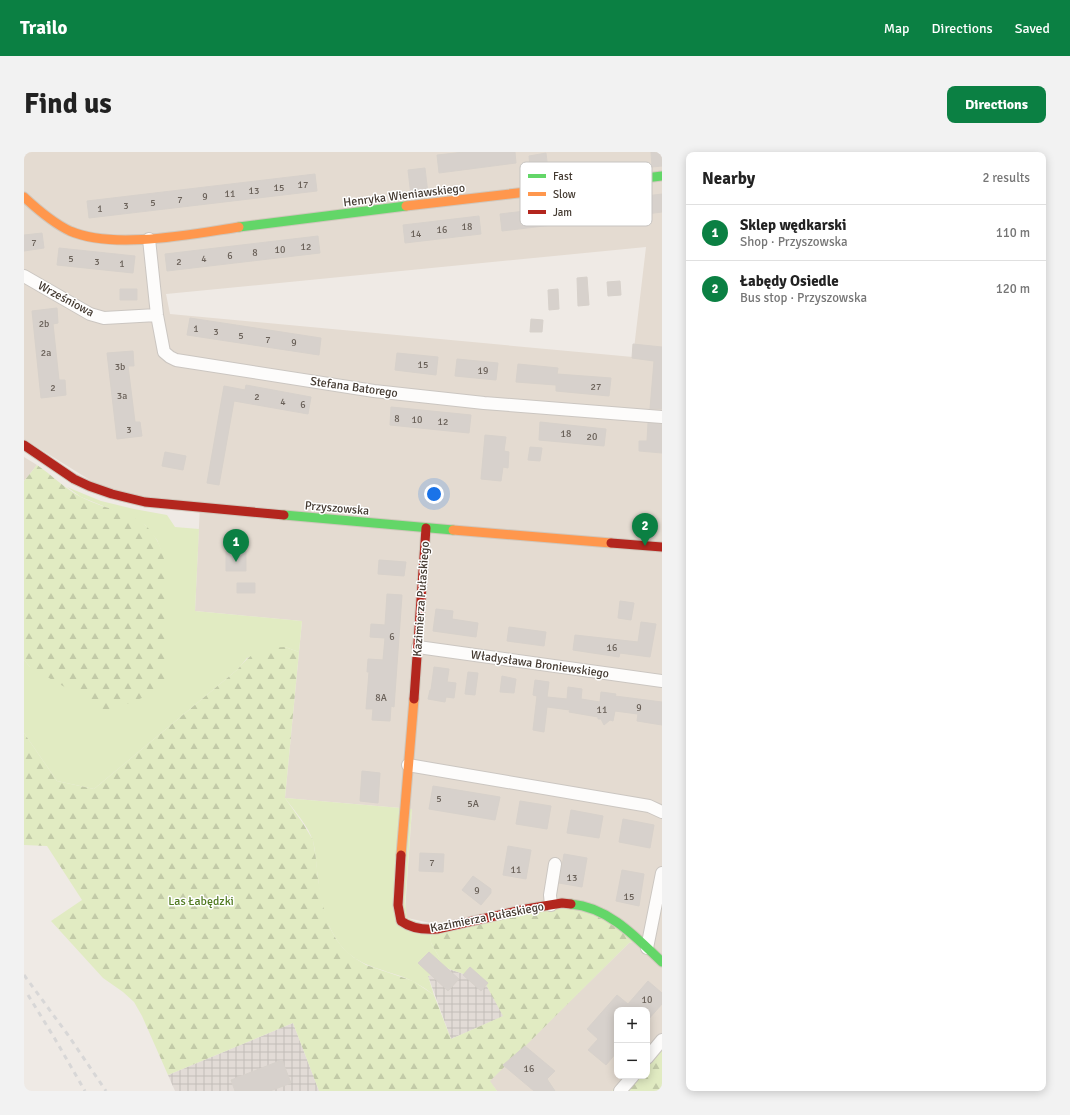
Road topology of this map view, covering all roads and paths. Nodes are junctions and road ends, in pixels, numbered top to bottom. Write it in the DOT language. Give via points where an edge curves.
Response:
graph roads {
  1 [pos="662,176"];
  2 [pos="652,177"];
  3 [pos="520,193"];
  4 [pos="24,197"];
  5 [pos="148,239"];
  6 [pos="24,276"];
  7 [pos="157,315"];
  8 [pos="662,417"];
  9 [pos="24,445"];
  10 [pos="426,528"];
  11 [pos="662,547"];
  12 [pos="418,647"];
  13 [pos="662,681"];
  14 [pos="408,765"];
  15 [pos="662,812"];
  16 [pos="555,864"];
  17 [pos="662,873"];
  18 [pos="551,905"];
  19 [pos="647,948"];
  20 [pos="662,962"];
  21 [pos="662,1040"];
  22 [pos="650,1054"];
  23 [pos="630,1079"];
  24 [pos="620,1091"];
  1 -- 2 [label="street, Henryka Wieniawskiego"];
  3 -- 5 [label="street, Henryka Wieniawskiego"];
  4 -- 5 [label="street, Henryka Wieniawskiego" via="52,222 89,237"];
  5 -- 7 [label="street, Stefana Batorego"];
  6 -- 7 [label="street, Wrześniowa" via="90,314 104,318"];
  7 -- 8 [label="street, Stefana Batorego" via="164,352 176,360 374,391 484,403"];
  9 -- 10 [label="street, Przyszowska" via="82,483 114,495 145,502"];
  10 -- 11 [label="street, Przyszowska"];
  10 -- 12 [label="street, Kazimierza Pułaskiego"];
  12 -- 13 [label="street, Władysława Broniewskiego"];
  12 -- 14 [label="street, Kazimierza Pułaskiego"];
  14 -- 15 [label="street" via="648,806"];
  14 -- 18 [label="street, Kazimierza Pułaskiego" via="398,905 401,921 406,926 424,930 437,929"];
  16 -- 18 [label="street" via="550,891"];
  17 -- 19 [label="street"];
  18 -- 19 [label="street, Kazimierza Pułaskiego" via="583,905 599,911 614,920"];
  19 -- 20 [label="street, Kazimierza Pułaskiego"];
  21 -- 22 [label="street"];
  23 -- 24 [label="street"];
}
